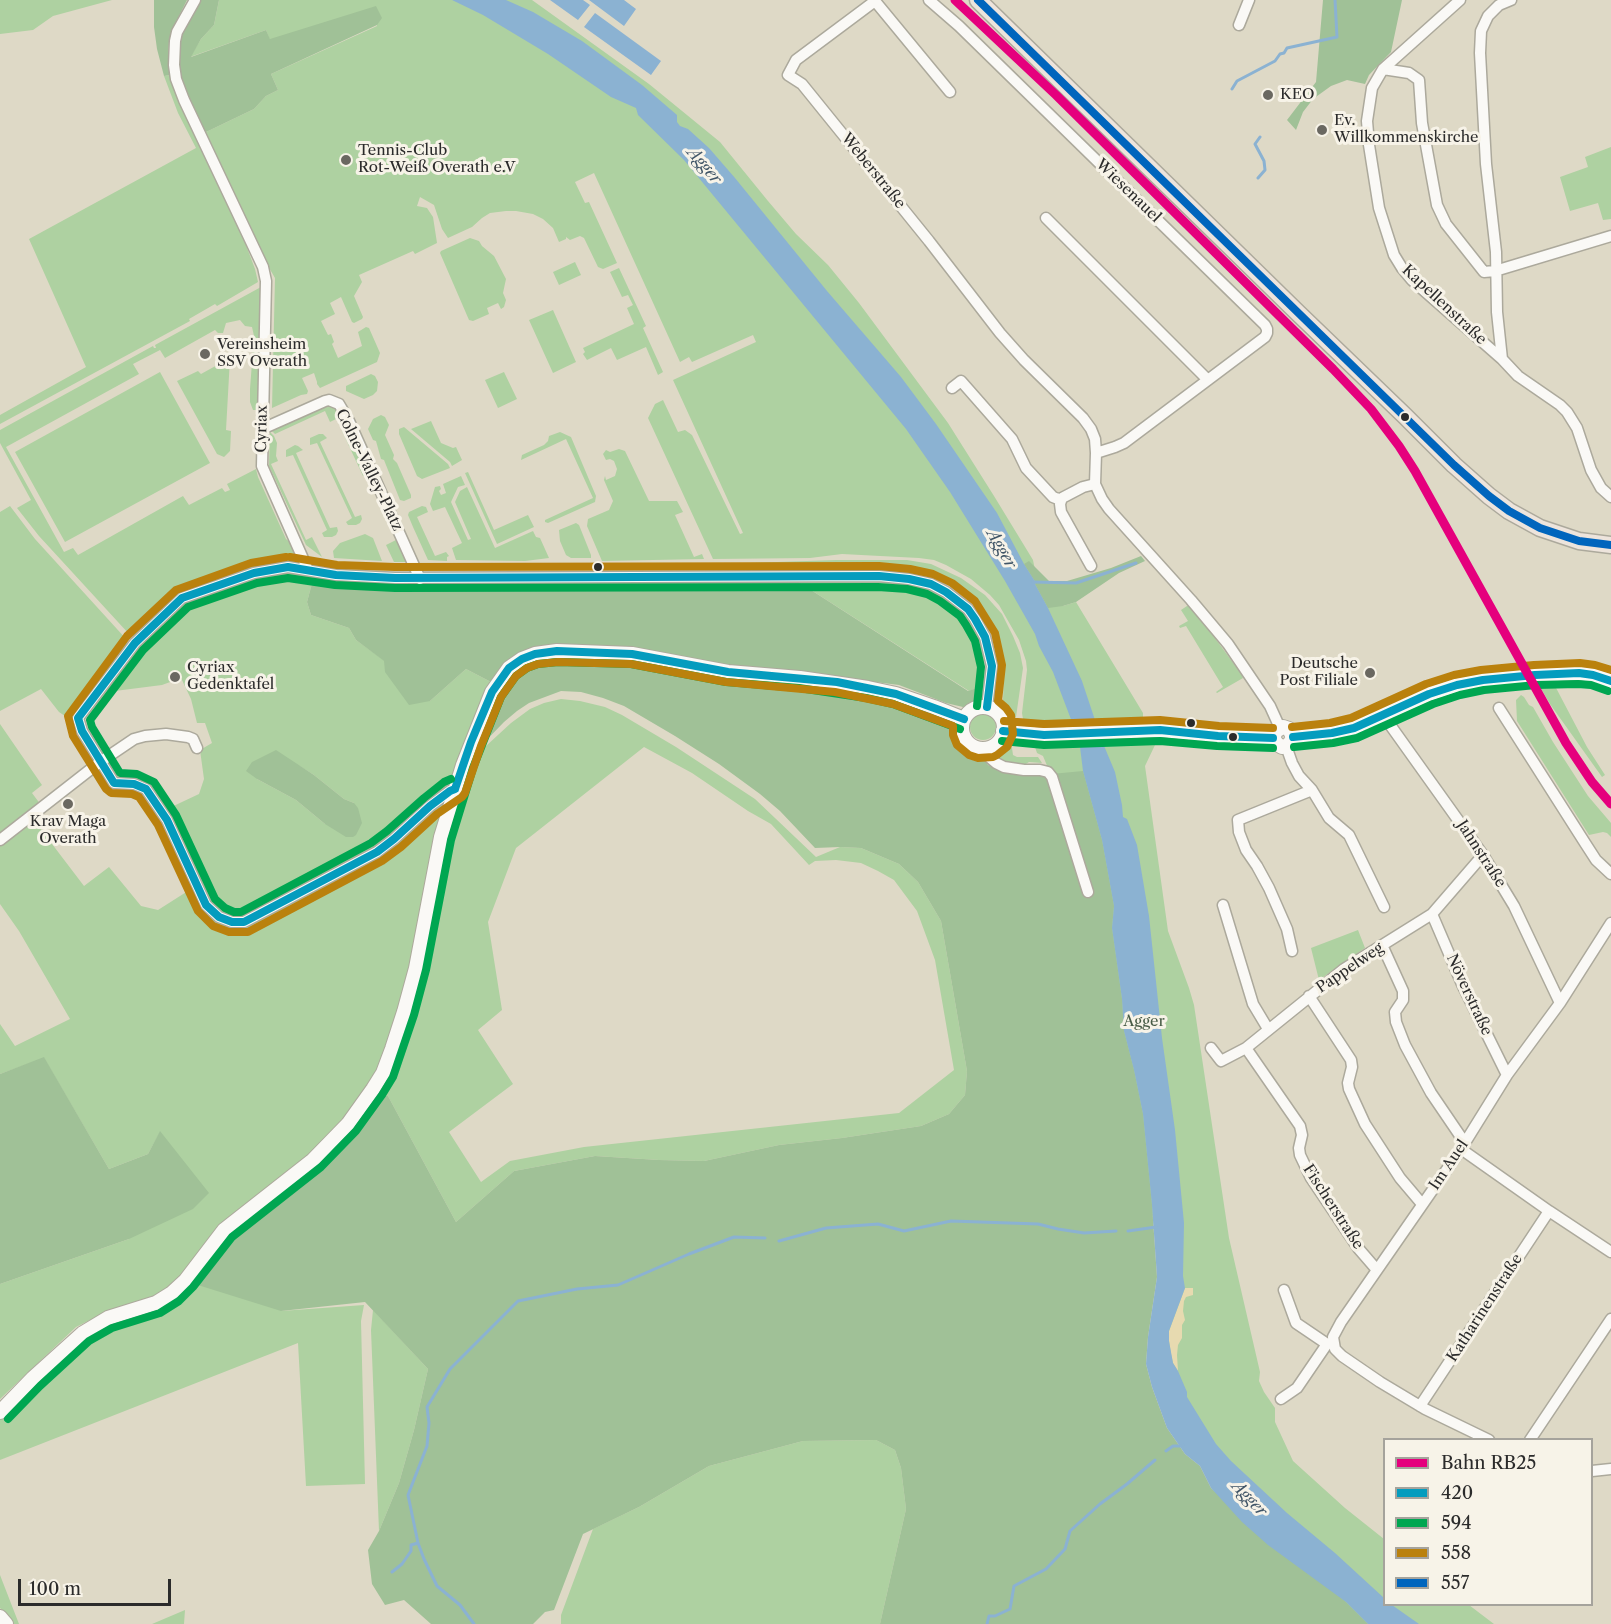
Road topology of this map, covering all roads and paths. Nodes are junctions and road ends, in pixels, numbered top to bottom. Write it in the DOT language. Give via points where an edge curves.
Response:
graph roads {
  1 [pos="195,0"];
  2 [pos="929,0"];
  3 [pos="978,0"];
  4 [pos="1249,0"];
  5 [pos="1460,0"];
  6 [pos="1511,0"];
  7 [pos="1497,3"];
  8 [pos="1239,25"];
  9 [pos="1383,69"];
  10 [pos="950,92"];
  11 [pos="1046,218"];
  12 [pos="1611,236"];
  13 [pos="1496,271"];
  14 [pos="1502,359"];
  15 [pos="1207,379"];
  16 [pos="952,388"];
  17 [pos="262,429"];
  18 [pos="1096,453"];
  19 [pos="1095,484"];
  20 [pos="1611,497"];
  21 [pos="1062,498"];
  22 [pos="1611,545"];
  23 [pos="1091,566"];
  24 [pos="308,570"];
  25 [pos="420,579"];
  26 [pos="1611,681"];
  27 [pos="987,707"];
  28 [pos="1499,708"];
  29 [pos="1385,715"];
  30 [pos="964,719"];
  31 [pos="1003,731"];
  32 [pos="1277,733"];
  33 [pos="1289,742"];
  34 [pos="197,748"];
  35 [pos="986,748"];
  36 [pos="100,762"];
  37 [pos="455,789"];
  38 [pos="1312,790"];
  39 [pos="0,840"];
  40 [pos="1483,855"];
  41 [pos="1611,874"];
  42 [pos="1088,891"];
  43 [pos="1223,905"];
  44 [pos="1384,907"];
  45 [pos="1432,915"];
  46 [pos="1611,923"];
  47 [pos="1382,945"];
  48 [pos="1292,951"];
  49 [pos="1309,996"];
  50 [pos="1560,1003"];
  51 [pos="1269,1029"];
  52 [pos="1211,1048"];
  53 [pos="1246,1048"];
  54 [pos="1507,1075"];
  55 [pos="1462,1146"];
  56 [pos="1422,1204"];
  57 [pos="1549,1211"];
  58 [pos="1611,1252"];
  59 [pos="1377,1270"];
  60 [pos="1284,1290"];
  61 [pos="1611,1319"];
  62 [pos="1330,1343"];
  63 [pos="1281,1399"];
  64 [pos="1420,1406"];
  65 [pos="0,1412"];
  66 [pos="1485,1438"];
  67 [pos="1531,1438"];
  68 [pos="1611,1469"];
  69 [pos="1593,1471"];
  70 [pos="0,1617"];
  71 [pos="6,1624"];
  1 -- 17 [label="street, Cyriax" via="174,41 176,79 263,267 266,281"];
  2 -- 15 [label="street, Wiesenauel" via="1265,325 1265,337"];
  3 -- 22 [label="main road" via="1489,496 1540,528 1579,541"];
  4 -- 8 [label="street"];
  5 -- 9 [label="street, Kapellenstraße"];
  6 -- 7 [label="street"];
  7 -- 13 [label="street" via="1480,31"];
  9 -- 13 [label="street" via="1409,73 1419,80 1422,123 1437,205 1455,237 1484,272"];
  9 -- 14 [label="street, Kapellenstraße" via="1372,88 1367,121 1378,201 1394,255 1412,280"];
  10 -- 18 [label="street, Weberstraße" via="875,1 796,60 789,75 809,93 1000,333 1083,418 1091,429"];
  11 -- 15 [label="street"];
  12 -- 13 [label="street"];
  13 -- 14 [label="street"];
  14 -- 20 [label="street, Kapellenstraße" via="1518,376 1567,412 1591,470"];
  15 -- 18 [label="street, Wiesenauel" via="1124,443"];
  16 -- 21 [label="street" via="961,381 1012,439 1026,468 1053,497"];
  17 -- 24 [label="street, Cyriax" via="265,476"];
  17 -- 25 [label="street, Colne-Valley-Platz" via="325,401 339,404"];
  18 -- 19 [label="street"];
  19 -- 21 [label="street"];
  19 -- 32 [label="street" via="1109,509 1228,644 1270,706"];
  21 -- 23 [label="street" via="1061,512"];
  24 -- 25 [label="street"];
  24 -- 36 [label="street" via="288,567 254,573 182,598 135,644 78,717"];
  25 -- 27 [label="street" via="909,579 946,592 975,619 992,666"];
  26 -- 29 [label="street" via="1579,673 1483,680 1429,694"];
  27 -- 30 [label="street" via="973,709"];
  27 -- 31 [label="street" via="999,715"];
  28 -- 41 [label="street" via="1596,860"];
  29 -- 33 [label="street" via="1354,729"];
  29 -- 40 [label="street, Jahnstraße"];
  30 -- 35 [label="street" via="965,738"];
  30 -- 37 [label="street" via="896,694 837,682 728,672 632,654 557,651 522,658 500,679"];
  31 -- 32 [label="street" via="1044,735 1127,730 1218,735"];
  31 -- 35 [label="street" via="996,744"];
  32 -- 33 [label="street" via="1279,746"];
  33 -- 38 [label="street" via="1292,764"];
  34 -- 36 [label="street" via="188,737 145,736"];
  35 -- 42 [label="street" via="989,758 1004,767 1040,770 1052,777"];
  36 -- 37 [label="street" via="114,783 146,789 167,820 206,905 232,922 244,922 377,852 429,806"];
  36 -- 39 [label="street"];
  37 -- 65 [label="street" via="441,837 416,968 392,1048 374,1089 313,1161 225,1230 172,1293 156,1304 108,1318 83,1333"];
  38 -- 44 [label="street" via="1329,818 1348,835"];
  38 -- 48 [label="street" via="1238,820 1246,850 1269,888"];
  40 -- 45 [label="street, Pappelweg"];
  40 -- 50 [label="street, Jahnstraße" via="1514,906"];
  43 -- 51 [label="street" via="1253,1004"];
  45 -- 47 [label="street, Pappelweg"];
  45 -- 54 [label="street, Növerstraße"];
  46 -- 50 [label="street, Im Auel"];
  47 -- 49 [label="street, Pappelweg"];
  47 -- 55 [label="street" via="1403,991 1403,1000 1395,1012 1405,1045"];
  49 -- 51 [label="street, Pappelweg"];
  49 -- 56 [label="street" via="1350,1060 1349,1089 1365,1124"];
  50 -- 54 [label="street, Im Auel"];
  51 -- 53 [label="street, Pappelweg"];
  52 -- 53 [label="street, Pappelweg" via="1221,1061"];
  53 -- 59 [label="street, Fischerstraße" via="1300,1126 1300,1155 1311,1178"];
  54 -- 55 [label="street, Im Auel"];
  55 -- 56 [label="street, Im Auel"];
  55 -- 57 [label="street"];
  56 -- 59 [label="street, Im Auel"];
  57 -- 58 [label="street"];
  57 -- 64 [label="street, Katharinenstraße"];
  59 -- 62 [label="street, Im Auel"];
  60 -- 62 [label="street" via="1296,1323"];
  61 -- 67 [label="street"];
  62 -- 63 [label="street, Im Auel" via="1297,1389"];
  62 -- 64 [label="street" via="1342,1356"];
  64 -- 66 [label="street"];
  68 -- 69 [label="street"];
  70 -- 71 [label="street"];
}
